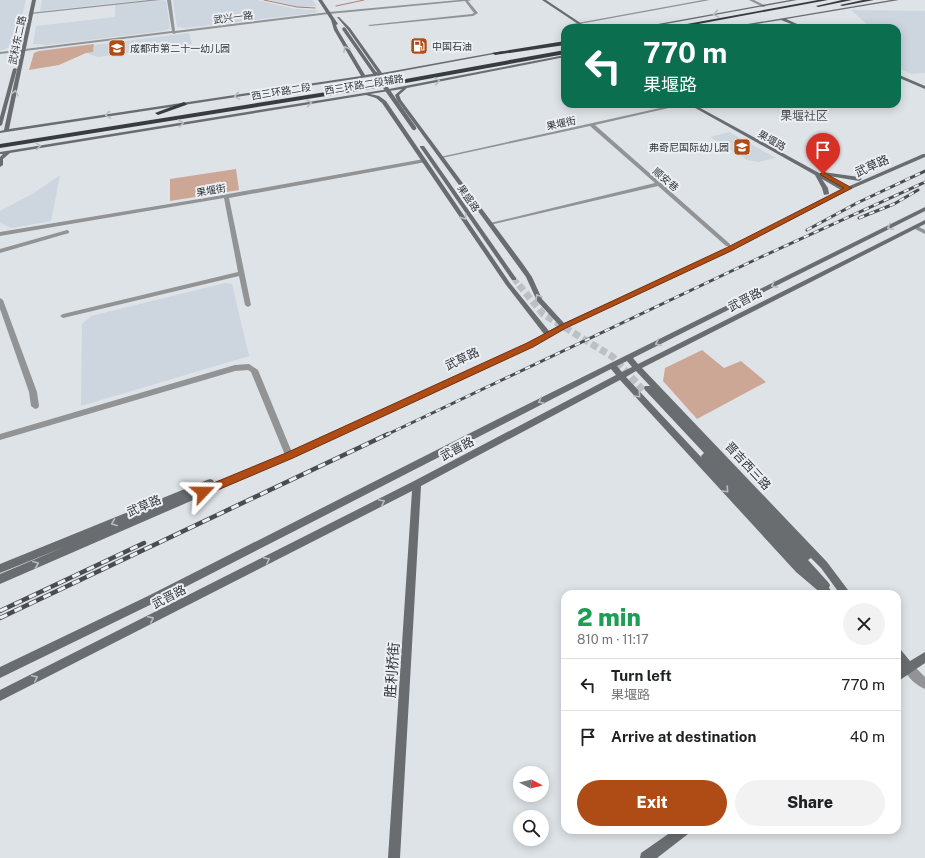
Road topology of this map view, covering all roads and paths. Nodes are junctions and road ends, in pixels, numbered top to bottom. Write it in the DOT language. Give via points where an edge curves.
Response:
graph roads {
  1 [pos="31,0"];
  2 [pos="34,0"];
  3 [pos="158,0"];
  4 [pos="169,0"];
  5 [pos="320,0"];
  6 [pos="324,0"];
  7 [pos="422,0"];
  8 [pos="468,0"];
  9 [pos="540,0"];
  10 [pos="544,0"];
  11 [pos="708,0"];
  12 [pos="751,0"];
  13 [pos="809,0"];
  14 [pos="826,0"];
  15 [pos="872,0"];
  16 [pos="881,0"];
  17 [pos="897,0"];
  18 [pos="794,1"];
  19 [pos="850,2"];
  20 [pos="425,4"];
  21 [pos="764,6"];
  22 [pos="31,13"];
  23 [pos="329,13"];
  24 [pos="334,13"];
  25 [pos="783,17"];
  26 [pos="791,17"];
  27 [pos="338,18"];
  28 [pos="726,18"];
  29 [pos="332,20"];
  30 [pos="732,21"];
  31 [pos="576,24"];
  32 [pos="661,24"];
  33 [pos="691,24"];
  34 [pos="716,24"];
  35 [pos="747,24"];
  36 [pos="796,24"];
  37 [pos="803,24"];
  38 [pos="370,25"];
  39 [pos="342,30"];
  40 [pos="174,33"];
  41 [pos="561,45"];
  42 [pos="561,45"];
  43 [pos="21,50"];
  44 [pos="0,53"];
  45 [pos="495,53"];
  46 [pos="561,53"];
  47 [pos="561,53"];
  48 [pos="561,57"];
  49 [pos="496,70"];
  50 [pos="901,73"];
  51 [pos="381,74"];
  52 [pos="363,76"];
  53 [pos="901,77"];
  54 [pos="925,85"];
  55 [pos="412,86"];
  56 [pos="925,88"];
  57 [pos="361,94"];
  58 [pos="184,104"];
  59 [pos="667,108"];
  60 [pos="697,108"];
  61 [pos="704,108"];
  62 [pos="158,113"];
  63 [pos="0,125"];
  64 [pos="128,126"];
  65 [pos="161,126"];
  66 [pos="592,126"];
  67 [pos="6,131"];
  68 [pos="0,132"];
  69 [pos="0,138"];
  70 [pos="0,146"];
  71 [pos="925,150"];
  72 [pos="9,151"];
  73 [pos="0,153"];
  74 [pos="925,155"];
  75 [pos="442,157"];
  76 [pos="424,161"];
  77 [pos="0,165"];
  78 [pos="451,169"];
  79 [pos="432,172"];
  80 [pos="820,175"];
  81 [pos="859,179"];
  82 [pos="658,184"];
  83 [pos="844,188"];
  84 [pos="455,189"];
  85 [pos="826,194"];
  86 [pos="226,197"];
  87 [pos="474,200"];
  88 [pos="454,202"];
  89 [pos="925,209"];
  90 [pos="925,222"];
  91 [pos="492,224"];
  92 [pos="915,227"];
  93 [pos="67,232"];
  94 [pos="925,232"];
  95 [pos="0,234"];
  96 [pos="728,245"];
  97 [pos="0,251"];
  98 [pos="242,273"];
  99 [pos="517,278"];
  100 [pos="0,300"];
  101 [pos="248,305"];
  102 [pos="63,316"];
  103 [pos="562,325"];
  104 [pos="547,334"];
  105 [pos="628,358"];
  106 [pos="612,366"];
  107 [pos="638,367"];
  108 [pos="621,377"];
  109 [pos="35,406"];
  110 [pos="0,437"];
  111 [pos="288,454"];
  112 [pos="417,484"];
  113 [pos="0,570"];
  114 [pos="0,579"];
  115 [pos="824,590"];
  116 [pos="830,590"];
  117 [pos="841,590"];
  118 [pos="842,590"];
  119 [pos="925,658"];
  120 [pos="901,659"];
  121 [pos="901,664"];
  122 [pos="909,669"];
  123 [pos="0,673"];
  124 [pos="901,674"];
  125 [pos="925,684"];
  126 [pos="0,696"];
  127 [pos="679,834"];
  128 [pos="394,858"];
  129 [pos="646,858"];
  1 -- 43 [label="street, 武科东二路"];
  2 -- 22 [label="street, 武科东二路"];
  3 -- 22 [label="street"];
  4 -- 40 [label="street"];
  5 -- 23 [label="street"];
  6 -- 24 [label="street"];
  7 -- 20 [label="street"];
  8 -- 20 [label="street, 武兴一路"];
  8 -- 38 [label="street" via="476,13 472,15"];
  9 -- 31 [label="street"];
  10 -- 31 [label="street"];
  11 -- 31 [label="street"];
  12 -- 21 [label="street"];
  13 -- 18 [label="highway"];
  14 -- 28 [label="highway"];
  15 -- 19 [label="highway"];
  16 -- 19 [label="highway"];
  17 -- 26 [label="street"];
  18 -- 21 [label="street"];
  18 -- 28 [label="highway" via="741,12"];
  19 -- 25 [label="highway"];
  19 -- 30 [label="highway"];
  20 -- 24 [label="street, 武兴一路"];
  21 -- 32 [label="street, one-way"];
  22 -- 43 [label="street, 武科东二路"];
  23 -- 24 [label="street, 武兴一路"];
  23 -- 29 [label="street"];
  23 -- 40 [label="street, 武兴一路"];
  24 -- 27 [label="street"];
  25 -- 26 [label="street"];
  25 -- 30 [label="highway"];
  25 -- 35 [label="street"];
  25 -- 36 [label="street"];
  26 -- 37 [label="street"];
  27 -- 39 [label="street"];
  27 -- 51 [label="street" via="349,28"];
  28 -- 33 [label="highway"];
  29 -- 39 [label="street"];
  52 -- 29 [label="street, one-way"];
  30 -- 34 [label="highway"];
  39 -- 84 [label="street, 果盛路"];
  40 -- 43 [label="street, 武兴一路"];
  41 -- 45 [label="highway"];
  42 -- 62 [label="highway, 西三环路二段" via="384,78"];
  43 -- 44 [label="street, 武兴一路"];
  43 -- 63 [label="street, 武科东二路"];
  67 -- 43 [label="street, 武科东二路, one-way"];
  45 -- 51 [label="street, 西三环路二段辅路"];
  46 -- 49 [label="highway"];
  47 -- 64 [label="highway, 西三环路二段" via="389,84"];
  48 -- 49 [label="street, 西三环路二段辅路"];
  55 -- 49 [label="street, 西三环路二段辅路, one-way"];
  50 -- 54 [label="street"];
  51 -- 52 [label="street, 西三环路二段辅路"];
  52 -- 58 [label="street, 西三环路二段辅路, one-way"];
  53 -- 56 [label="street"];
  55 -- 57 [label="street, 西三环路二段辅路"];
  55 -- 75 [label="street" via="401,90 397,97"];
  65 -- 57 [label="street, 西三环路二段辅路, one-way"];
  57 -- 76 [label="street" via="371,95 384,102"];
  58 -- 62 [label="highway"];
  58 -- 67 [label="street, 西三环路二段辅路, one-way"];
  59 -- 66 [label="street, 果堰街"];
  60 -- 80 [label="street, 果堰路"];
  61 -- 80 [label="street, 果堰路"];
  62 -- 69 [label="highway, 西三环路二段"];
  64 -- 65 [label="highway"];
  64 -- 70 [label="highway, 西三环路二段"];
  72 -- 65 [label="street, 西三环路二段辅路, one-way"];
  66 -- 75 [label="street, 果堰街"];
  66 -- 82 [label="street, 顺安巷"];
  67 -- 68 [label="street, 西三环路二段辅路"];
  71 -- 81 [label="street, 武草路"];
  72 -- 73 [label="street, 西三环路二段辅路"];
  72 -- 77 [label="street" via="1,159"];
  74 -- 83 [label="street, 武草路"];
  75 -- 78 [label="street"];
  76 -- 79 [label="street"];
  76 -- 86 [label="street, 果堰街"];
  78 -- 84 [label="street"];
  78 -- 87 [label="street"];
  79 -- 84 [label="street"];
  79 -- 88 [label="street"];
  80 -- 81 [label="street"];
  80 -- 83 [label="street, 果堰路"];
  80 -- 85 [label="street"];
  81 -- 83 [label="street, 武草路"];
  82 -- 91 [label="street"];
  82 -- 96 [label="street, 顺安巷"];
  83 -- 85 [label="street, 武草路"];
  83 -- 103 [label="street, 武草路" via="728,250"];
  84 -- 87 [label="street"];
  84 -- 88 [label="street"];
  84 -- 99 [label="street, 果盛路"];
  85 -- 96 [label="street, 武草路"];
  86 -- 95 [label="street, 果堰街"];
  86 -- 98 [label="street"];
  87 -- 91 [label="street"];
  88 -- 104 [label="street, one-way" via="508,284"];
  89 -- 105 [label="street, 武晋路, one-way"];
  90 -- 92 [label="street, 武晋路"];
  103 -- 91 [label="street, one-way" via="539,300 529,277"];
  92 -- 94 [label="street"];
  92 -- 107 [label="street, 武晋路"];
  93 -- 97 [label="street"];
  96 -- 103 [label="street, 武草路"];
  98 -- 101 [label="street"];
  98 -- 102 [label="street"];
  100 -- 109 [label="street"];
  103 -- 104 [label="street, 武草路"];
  104 -- 111 [label="street, 武草路"];
  105 -- 106 [label="street, 武晋路"];
  105 -- 107 [label="street, 晋吉西三路"];
  106 -- 108 [label="street"];
  106 -- 123 [label="street, 武晋路, one-way" via="152,599"];
  107 -- 108 [label="street, 武晋路"];
  107 -- 118 [label="street, 晋吉西三路" via="824,565"];
  108 -- 112 [label="street, 武晋路"];
  108 -- 115 [label="street, one-way" via="799,569"];
  110 -- 111 [label="street" via="235,368 249,367 254,370"];
  111 -- 113 [label="street, 武草路, one-way"];
  114 -- 111 [label="street, 武草路, one-way"];
  126 -- 112 [label="street, 武晋路, one-way"];
  112 -- 128 [label="street, 胜利桥街"];
  116 -- 117 [label="street, 晋吉西三路" via="645,389"];
  119 -- 122 [label="street"];
  120 -- 122 [label="street"];
  121 -- 122 [label="street"];
  122 -- 124 [label="street"];
  122 -- 125 [label="street"];
  127 -- 129 [label="street"];
}
